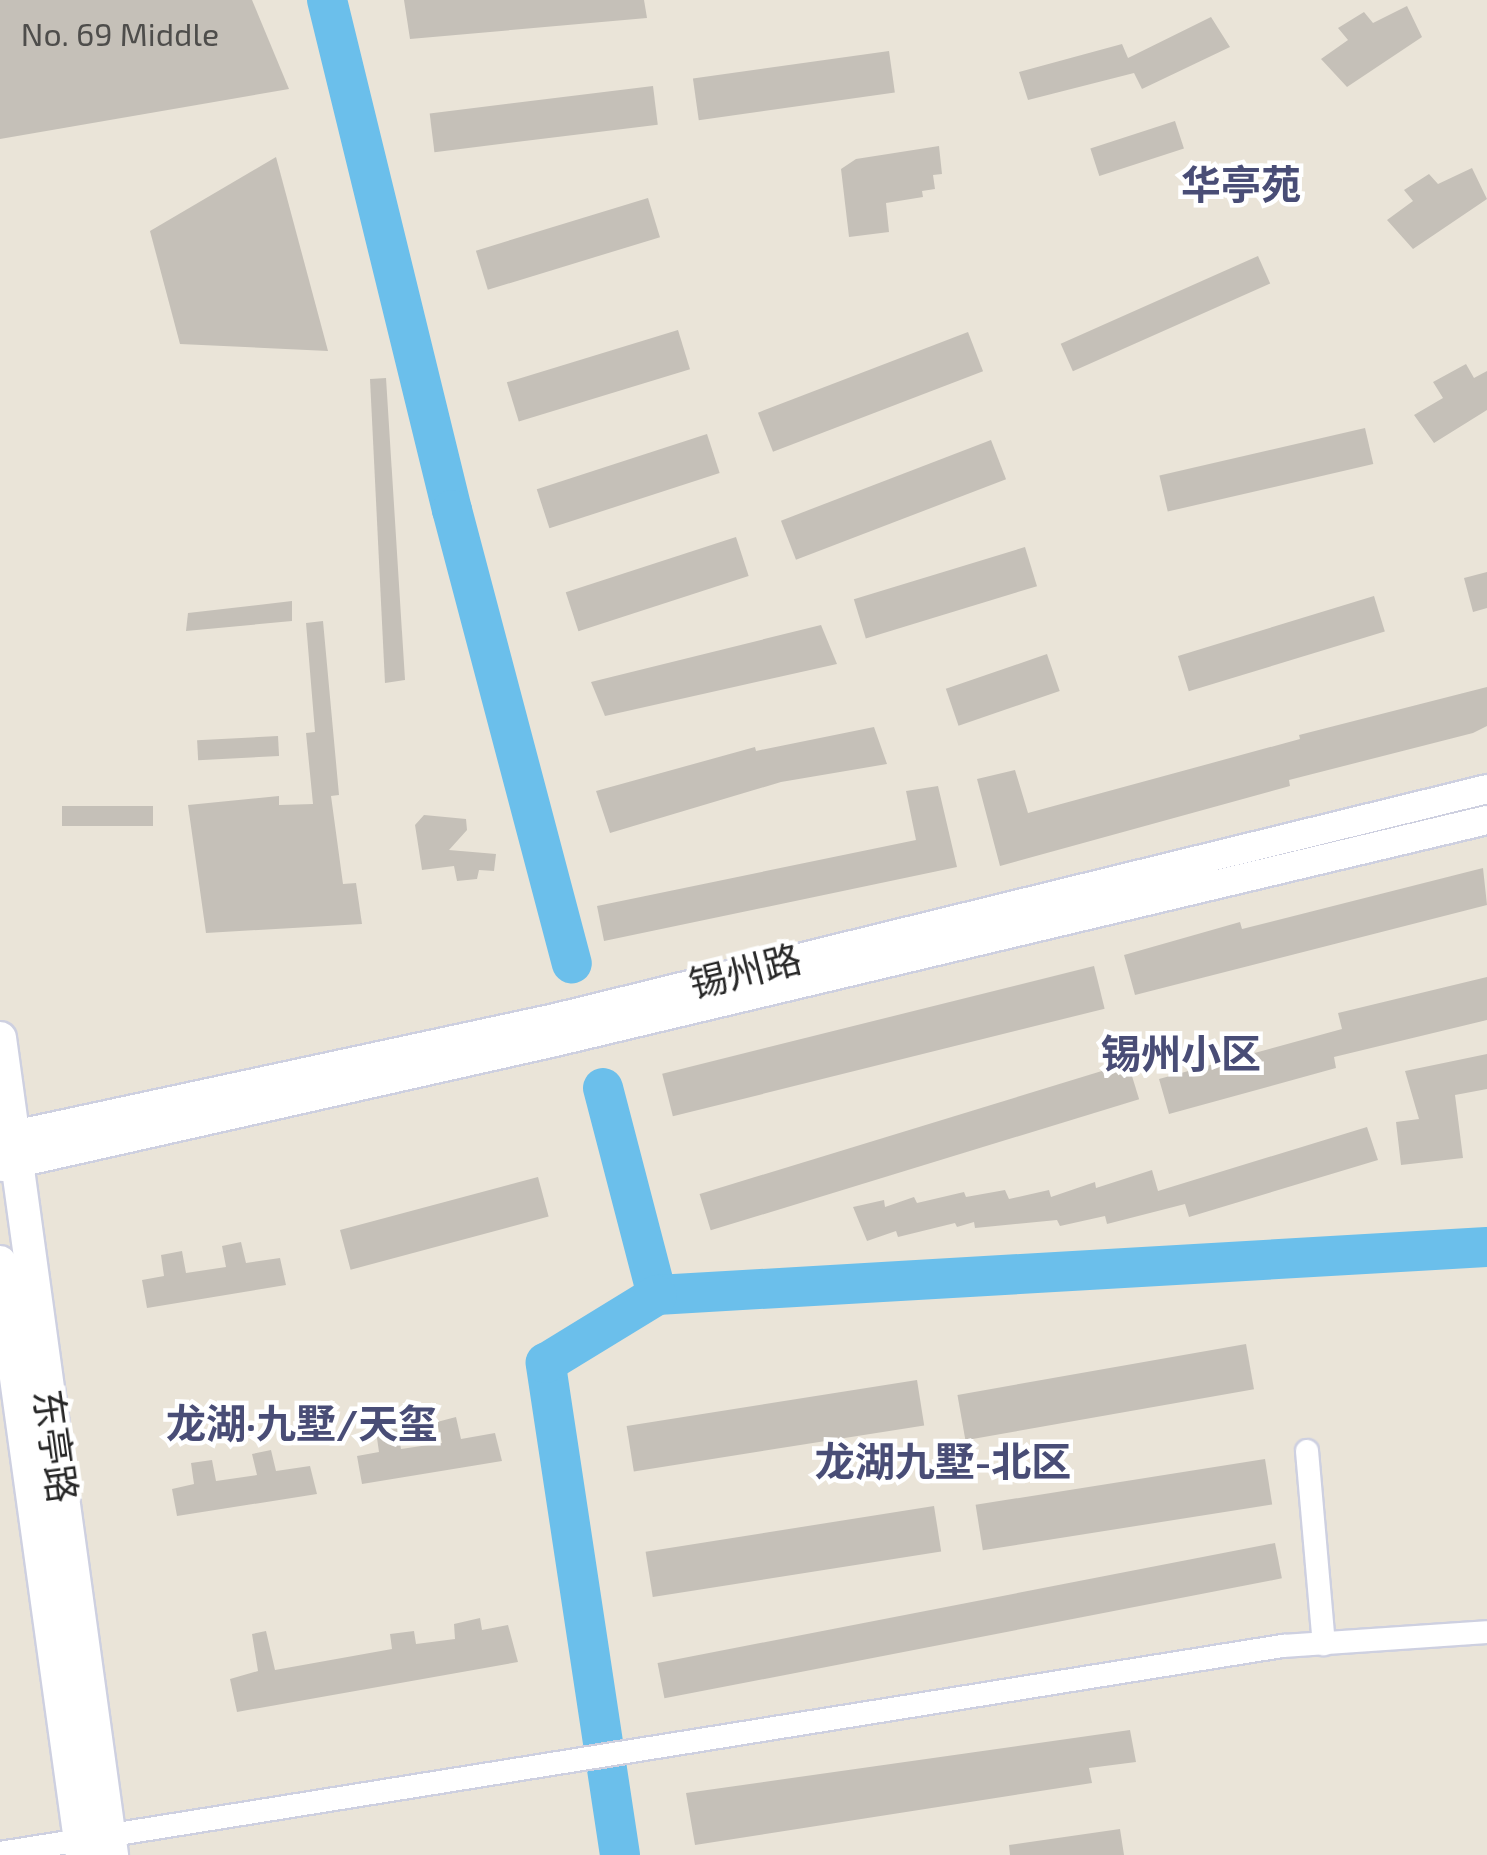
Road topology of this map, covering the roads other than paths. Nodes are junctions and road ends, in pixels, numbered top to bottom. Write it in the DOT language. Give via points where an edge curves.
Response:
graph roads {
  1 [pos="1487,789"];
  2 [pos="1487,820"];
  3 [pos="0,1038"];
  4 [pos="7,1152"];
  5 [pos="0,1262"];
  6 [pos="1307,1451"];
  7 [pos="1487,1632"];
  8 [pos="1324,1644"];
  9 [pos="96,1846"];
  10 [pos="0,1853"];
  1 -- 4 [label="street, 锡州路"];
  2 -- 4 [label="street, 锡州路" via="574,1037"];
  3 -- 4 [label="main road, 东亭路"];
  4 -- 9 [label="main road, 东亭路"];
  5 -- 9 [label="main road, 东亭路"];
  6 -- 8 [label="street"];
  7 -- 8 [label="street"];
  8 -- 9 [label="street" via="524,1768"];
  9 -- 10 [label="street"];
}
